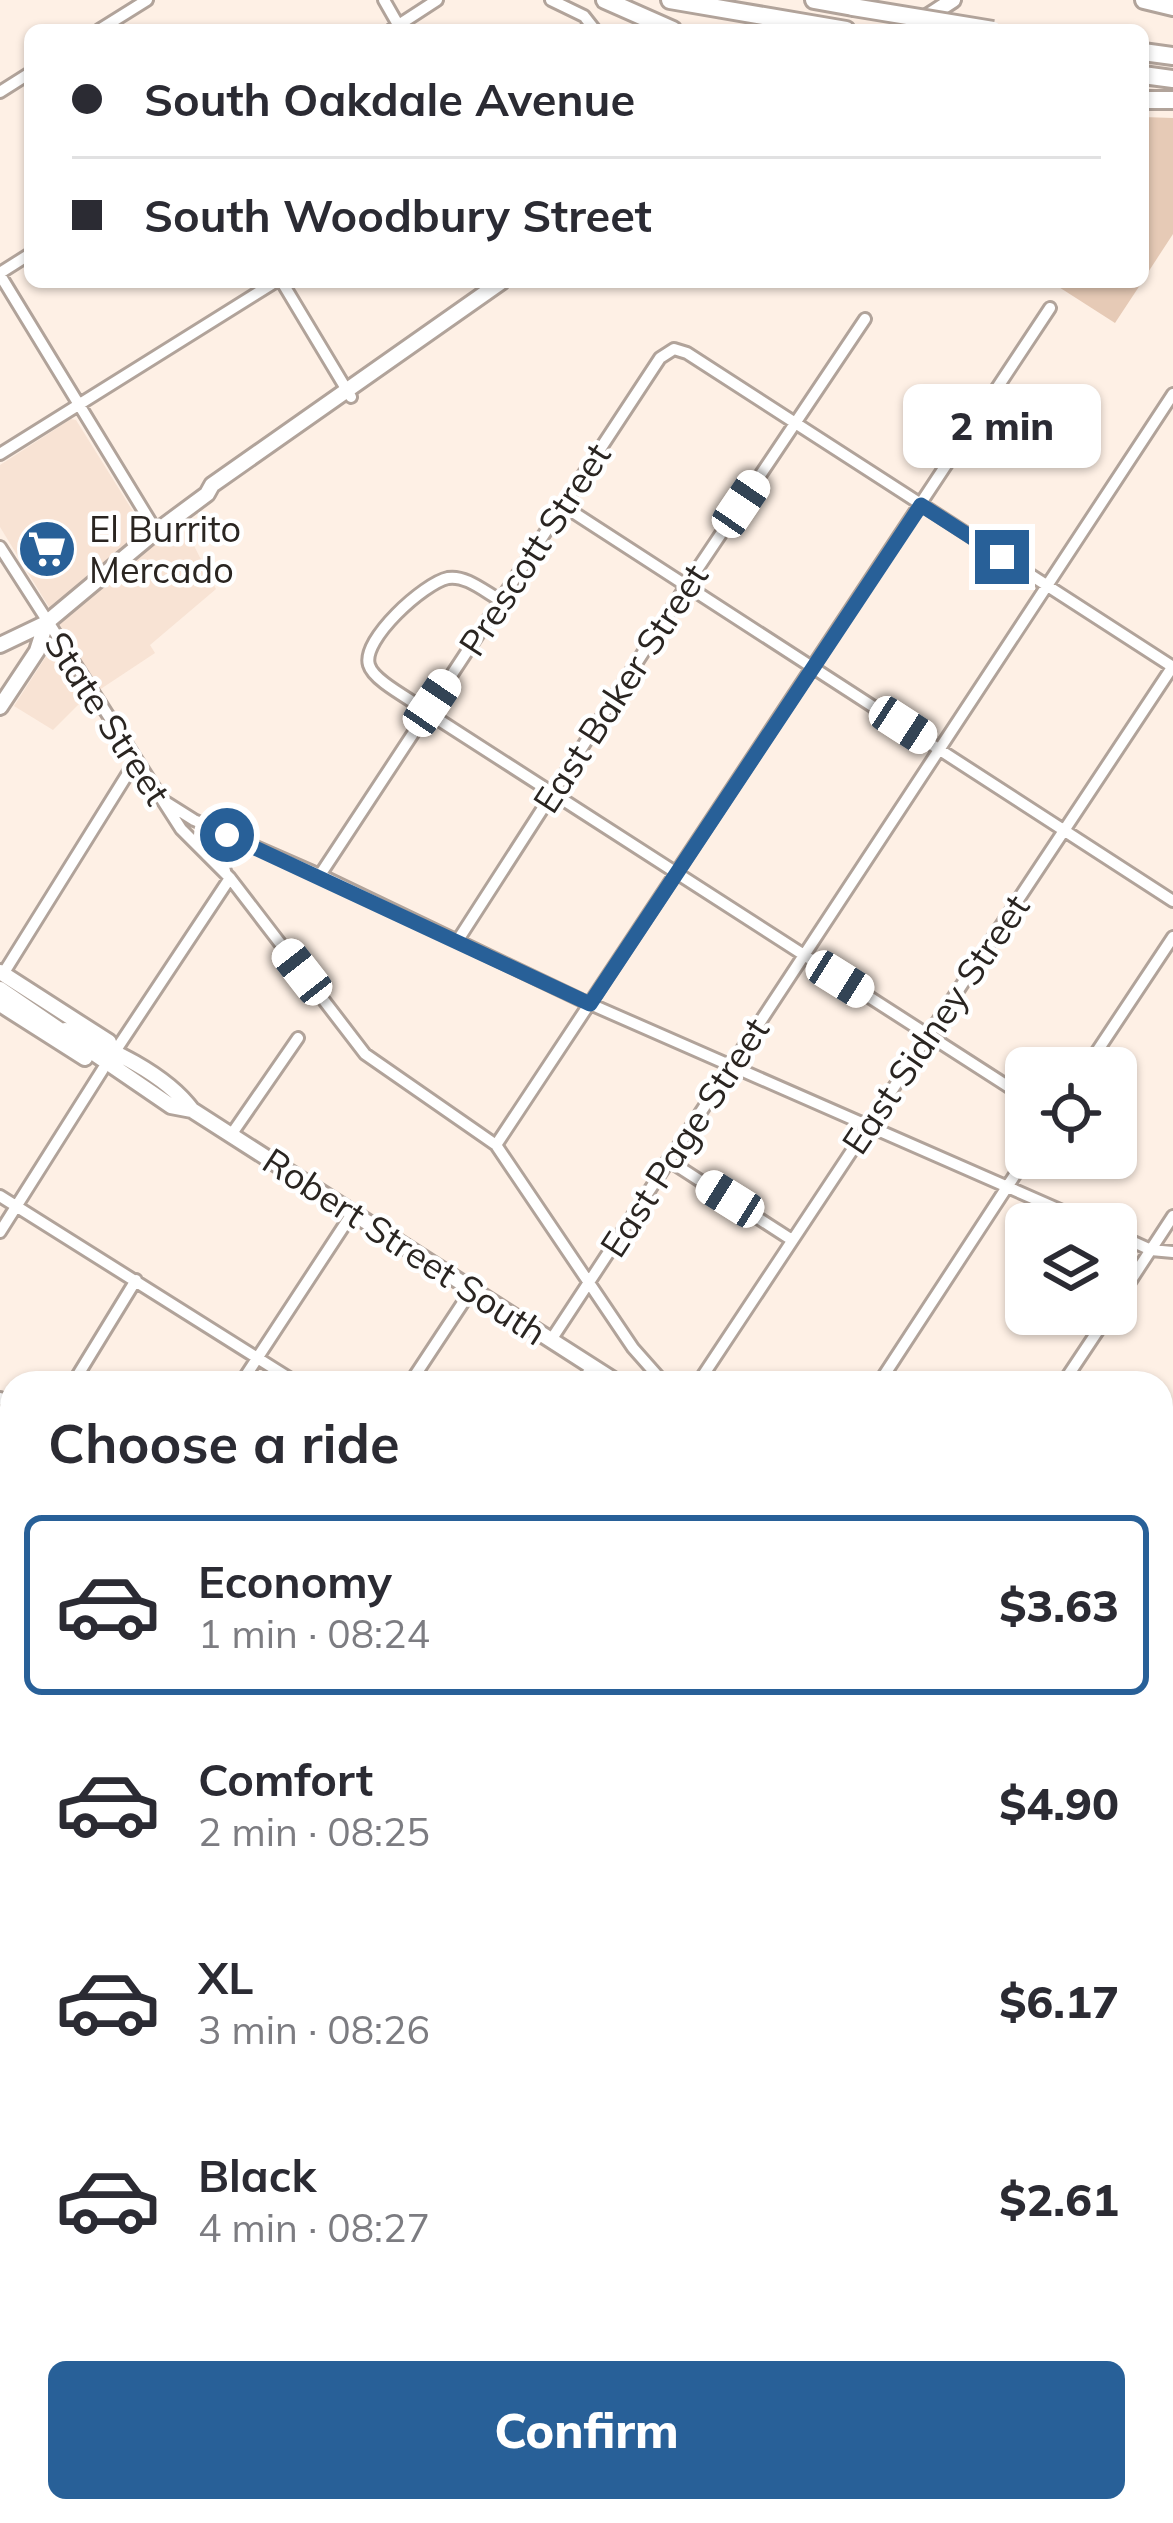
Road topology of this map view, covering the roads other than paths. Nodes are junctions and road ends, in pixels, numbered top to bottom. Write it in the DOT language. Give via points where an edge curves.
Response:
graph roads {
  1 [pos="147,0"];
  2 [pos="437,0"];
  3 [pos="551,0"];
  4 [pos="604,0"];
  5 [pos="670,0"];
  6 [pos="814,0"];
  7 [pos="953,0"];
  8 [pos="1144,0"];
  9 [pos="1173,7"];
  10 [pos="118,18"];
  11 [pos="108,24"];
  12 [pos="122,24"];
  13 [pos="403,24"];
  14 [pos="590,24"];
  15 [pos="659,24"];
  16 [pos="812,24"];
  17 [pos="916,24"];
  18 [pos="956,24"];
  19 [pos="0,274"];
  20 [pos="269,288"];
  21 [pos="283,288"];
  22 [pos="494,288"];
  23 [pos="507,288"];
  24 [pos="1051,308"];
  25 [pos="865,319"];
  26 [pos="349,393"];
  27 [pos="1173,394"];
  28 [pos="78,404"];
  29 [pos="796,423"];
  30 [pos="0,454"];
  31 [pos="562,505"];
  32 [pos="921,505"];
  33 [pos="156,531"];
  34 [pos="0,547"];
  35 [pos="1046,585"];
  36 [pos="686,586"];
  37 [pos="500,600"];
  38 [pos="46,623"];
  39 [pos="0,646"];
  40 [pos="812,667"];
  41 [pos="1173,667"];
  42 [pos="21,674"];
  43 [pos="0,707"];
  44 [pos="427,710"];
  45 [pos="938,748"];
  46 [pos="135,762"];
  47 [pos="552,793"];
  48 [pos="161,799"];
  49 [pos="1064,830"];
  50 [pos="227,835"];
  51 [pos="677,872"];
  52 [pos="320,875"];
  53 [pos="230,878"];
  54 [pos="1173,901"];
  55 [pos="1173,938"];
  56 [pos="458,940"];
  57 [pos="803,956"];
  58 [pos="1,978"];
  59 [pos="0,1004"];
  60 [pos="590,1004"];
  61 [pos="928,1035"];
  62 [pos="298,1038"];
  63 [pos="118,1047"];
  64 [pos="1100,1047"];
  65 [pos="730,1065"];
  66 [pos="104,1069"];
  67 [pos="131,1071"];
  68 [pos="1005,1084"];
  69 [pos="868,1125"];
  70 [pos="231,1135"];
  71 [pos="496,1145"];
  72 [pos="668,1160"];
  73 [pos="1012,1179"];
  74 [pos="1007,1187"];
  75 [pos="0,1196"];
  76 [pos="1044,1203"];
  77 [pos="17,1207"];
  78 [pos="352,1212"];
  79 [pos="1173,1216"];
  80 [pos="0,1232"];
  81 [pos="792,1240"];
  82 [pos="1137,1244"];
  83 [pos="1151,1250"];
  84 [pos="1173,1252"];
  85 [pos="1137,1271"];
  86 [pos="136,1280"];
  87 [pos="590,1281"];
  88 [pos="472,1289"];
  89 [pos="1095,1335"];
  90 [pos="551,1340"];
  91 [pos="257,1358"];
  92 [pos="592,1366"];
  93 [pos="80,1371"];
  94 [pos="249,1371"];
  95 [pos="278,1371"];
  96 [pos="418,1371"];
  97 [pos="589,1371"];
  98 [pos="600,1371"];
  99 [pos="651,1371"];
  100 [pos="706,1371"];
  101 [pos="887,1371"];
  102 [pos="1072,1371"];
  1 -- 10 [label="street"];
  2 -- 13 [label="street"];
  3 -- 14 [label="street"];
  4 -- 15 [label="highway"];
  5 -- 16 [label="highway"];
  6 -- 18 [label="highway, bridge"];
  7 -- 17 [label="main road"];
  8 -- 9 [label="highway"];
  10 -- 11 [label="street"];
  10 -- 12 [label="street"];
  19 -- 28 [label="street"];
  20 -- 28 [label="street"];
  21 -- 26 [label="street"];
  22 -- 26 [label="main road"];
  23 -- 26 [label="main road"];
  24 -- 32 [label="street"];
  25 -- 29 [label="street, East Baker Street"];
  26 -- 33 [label="main road"];
  27 -- 35 [label="street, East Page Street"];
  28 -- 30 [label="street"];
  28 -- 33 [label="street"];
  29 -- 31 [label="street, Prescott Street" via="674,349 660,358"];
  29 -- 32 [label="street"];
  29 -- 36 [label="street, East Baker Street"];
  31 -- 36 [label="street"];
  31 -- 37 [label="street, Prescott Street"];
  32 -- 35 [label="street"];
  32 -- 40 [label="street"];
  33 -- 38 [label="main road"];
  34 -- 38 [label="street, State Street"];
  35 -- 41 [label="street"];
  35 -- 45 [label="street, East Page Street"];
  36 -- 40 [label="street"];
  36 -- 47 [label="street, East Baker Street"];
  37 -- 44 [label="street, Prescott Street"];
  37 -- 44 [label="street" via="448,578 412,598 373,644 373,673"];
  38 -- 39 [label="main road"];
  38 -- 42 [label="main road"];
  38 -- 46 [label="street, State Street"];
  39 -- 42 [label="main road" via="21,656"];
  40 -- 45 [label="street"];
  40 -- 51 [label="street"];
  41 -- 49 [label="street, East Sidney Street"];
  42 -- 43 [label="main road"];
  44 -- 47 [label="street"];
  44 -- 52 [label="street, Prescott Street"];
  45 -- 49 [label="street"];
  45 -- 57 [label="street, East Page Street"];
  46 -- 48 [label="street, State Street"];
  46 -- 58 [label="street"];
  47 -- 51 [label="street"];
  47 -- 56 [label="street, East Baker Street"];
  48 -- 50 [label="street"];
  48 -- 53 [label="street, State Street"];
  49 -- 54 [label="street"];
  49 -- 61 [label="street, East Sidney Street"];
  50 -- 52 [label="street"];
  50 -- 53 [label="street" via="220,857"];
  51 -- 57 [label="street"];
  51 -- 60 [label="street"];
  52 -- 56 [label="street"];
  53 -- 63 [label="street"];
  53 -- 71 [label="street, State Street" via="365,1054"];
  55 -- 64 [label="street"];
  56 -- 60 [label="street"];
  57 -- 61 [label="street"];
  57 -- 65 [label="street, East Page Street"];
  58 -- 63 [label="main road"];
  58 -- 67 [label="main road, Robert Street South"];
  59 -- 66 [label="main road"];
  60 -- 65 [label="street"];
  60 -- 71 [label="street"];
  61 -- 68 [label="street"];
  61 -- 69 [label="street, East Sidney Street"];
  62 -- 70 [label="street"];
  63 -- 67 [label="main road"];
  65 -- 69 [label="street"];
  65 -- 72 [label="street, East Page Street"];
  66 -- 67 [label="main road"];
  66 -- 77 [label="street"];
  67 -- 70 [label="main road, Robert Street South" via="176,1092"];
  69 -- 74 [label="street"];
  69 -- 81 [label="street, East Sidney Street"];
  70 -- 78 [label="main road, Robert Street South"];
  71 -- 87 [label="street, State Street"];
  72 -- 81 [label="street"];
  72 -- 87 [label="street, East Page Street"];
  73 -- 74 [label="street"];
  74 -- 76 [label="street"];
  74 -- 101 [label="street"];
  75 -- 77 [label="street"];
  77 -- 80 [label="street"];
  77 -- 86 [label="street"];
  78 -- 88 [label="main road, Robert Street South"];
  78 -- 91 [label="street"];
  79 -- 83 [label="street"];
  81 -- 100 [label="street, East Sidney Street"];
  82 -- 83 [label="street"];
  83 -- 84 [label="street"];
  83 -- 85 [label="street"];
  86 -- 91 [label="street"];
  86 -- 93 [label="street"];
  87 -- 90 [label="street, East Page Street"];
  87 -- 99 [label="street, State Street"];
  88 -- 90 [label="main road, Robert Street South"];
  88 -- 96 [label="street"];
  89 -- 102 [label="street"];
  90 -- 92 [label="main road, Robert Street South"];
  91 -- 94 [label="street"];
  91 -- 95 [label="street"];
  92 -- 97 [label="street"];
  92 -- 98 [label="main road, Robert Street South"];
}
